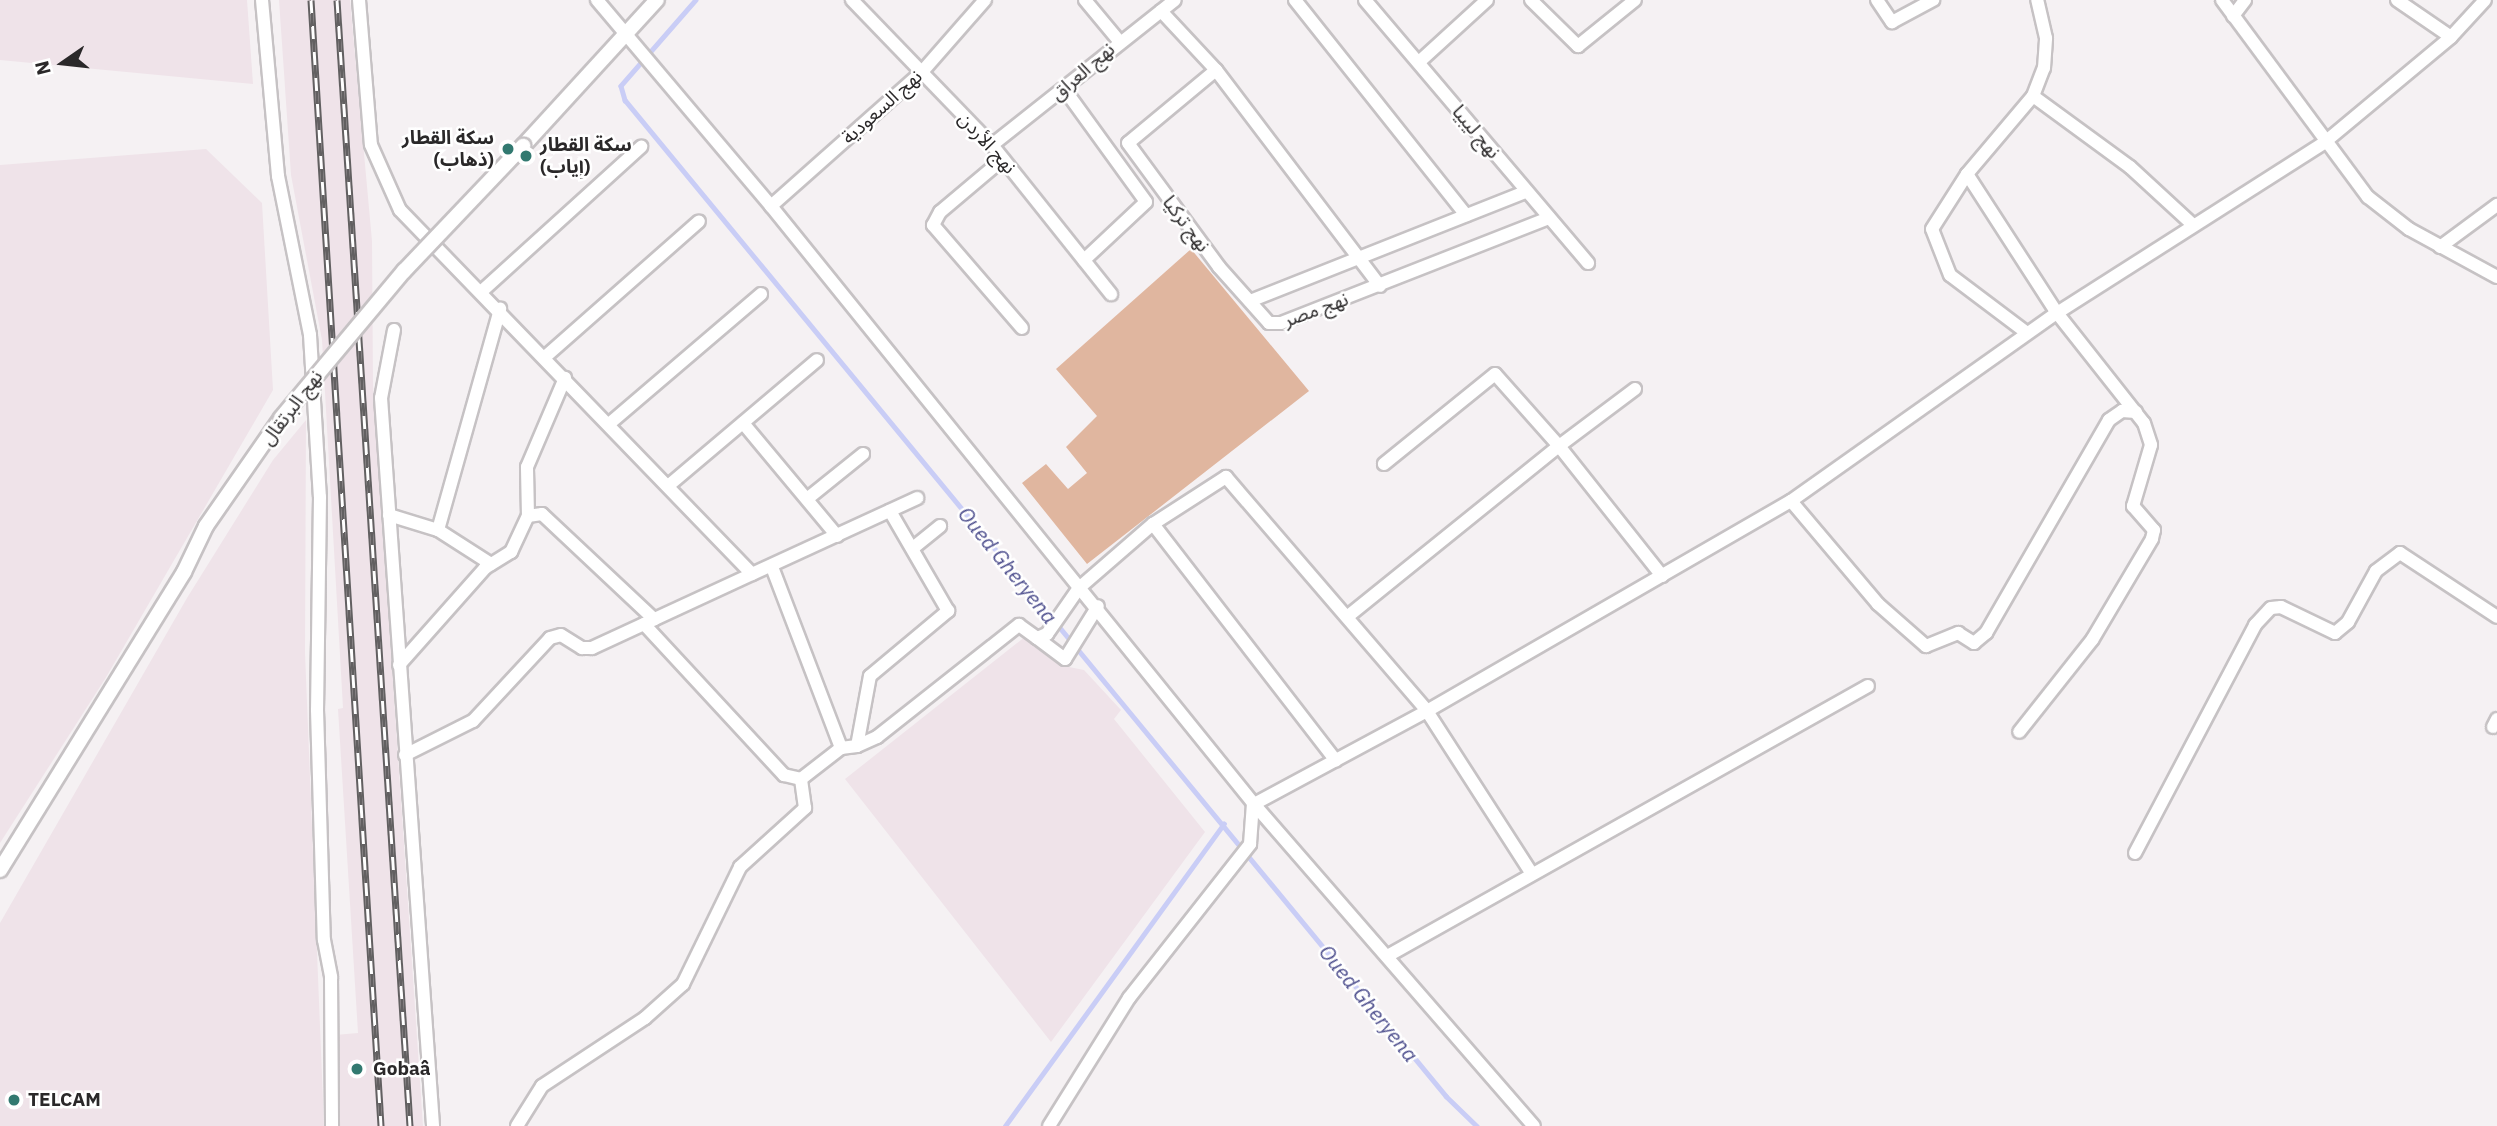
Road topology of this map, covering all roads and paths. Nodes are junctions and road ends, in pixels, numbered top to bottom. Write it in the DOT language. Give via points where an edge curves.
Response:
graph roads {
  1 [pos="262,0"];
  2 [pos="359,0"];
  3 [pos="597,0"];
  4 [pos="657,0"];
  5 [pos="852,0"];
  6 [pos="985,0"];
  7 [pos="1085,0"];
  8 [pos="1175,0"];
  9 [pos="1295,0"];
  10 [pos="1365,0"];
  11 [pos="1487,0"];
  12 [pos="1531,0"];
  13 [pos="1635,0"];
  14 [pos="1877,0"];
  15 [pos="1933,0"];
  16 [pos="2038,0"];
  17 [pos="2222,0"];
  18 [pos="2245,0"];
  19 [pos="2397,0"];
  20 [pos="2485,0"];
  21 [pos="1161,11"];
  22 [pos="2233,16"];
  23 [pos="628,37"];
  24 [pos="2451,37"];
  25 [pos="1119,41"];
  26 [pos="1419,62"];
  27 [pos="1216,70"];
  28 [pos="921,73"];
  29 [pos="1065,90"];
  30 [pos="2033,96"];
  31 [pos="2325,142"];
  32 [pos="992,145"];
  33 [pos="641,147"];
  34 [pos="1003,159"];
  35 [pos="1967,174"];
  36 [pos="1526,192"];
  37 [pos="2497,205"];
  38 [pos="771,206"];
  39 [pos="1466,215"];
  40 [pos="1549,218"];
  41 [pos="699,221"];
  42 [pos="2192,224"];
  43 [pos="2440,247"];
  44 [pos="1361,258"];
  45 [pos="1084,260"];
  46 [pos="1587,263"];
  47 [pos="2497,277"];
  48 [pos="1380,286"];
  49 [pos="482,291"];
  50 [pos="761,294"];
  51 [pos="1111,294"];
  52 [pos="1250,301"];
  53 [pos="499,309"];
  54 [pos="2057,313"];
  55 [pos="1022,328"];
  56 [pos="394,330"];
  57 [pos="2027,334"];
  58 [pos="545,357"];
  59 [pos="817,360"];
  60 [pos="565,378"];
  61 [pos="1635,388"];
  62 [pos="2136,412"];
  63 [pos="743,423"];
  64 [pos="609,424"];
  65 [pos="1559,446"];
  66 [pos="863,454"];
  67 [pos="1384,464"];
  68 [pos="668,486"];
  69 [pos="917,498"];
  70 [pos="807,499"];
  71 [pos="1791,501"];
  72 [pos="890,511"];
  73 [pos="389,515"];
  74 [pos="528,516"];
  75 [pos="1153,524"];
  76 [pos="940,526"];
  77 [pos="438,530"];
  78 [pos="837,536"];
  79 [pos="913,548"];
  80 [pos="491,564"];
  81 [pos="772,567"];
  82 [pos="752,574"];
  83 [pos="1662,576"];
  84 [pos="1079,588"];
  85 [pos="1098,606"];
  86 [pos="1348,617"];
  87 [pos="2497,617"];
  88 [pos="649,621"];
  89 [pos="1042,636"];
  90 [pos="399,665"];
  91 [pos="1868,686"];
  92 [pos="1427,711"];
  93 [pos="2019,732"];
  94 [pos="857,746"];
  95 [pos="841,748"];
  96 [pos="405,755"];
  97 [pos="1336,761"];
  98 [pos="801,779"];
  99 [pos="1256,803"];
  100 [pos="2135,853"];
  101 [pos="0,870"];
  102 [pos="1532,874"];
  103 [pos="1391,954"];
  104 [pos="332,1126"];
  105 [pos="433,1126"];
  106 [pos="517,1126"];
  107 [pos="1049,1126"];
  108 [pos="1534,1126"];
  1 -- 104 [label="street" via="273,143 310,335 320,497 316,683 324,940 331,977"];
  2 -- 49 [label="street" via="371,145 387,187 421,234"];
  3 -- 23 [label="street"];
  4 -- 23 [label="street, نهج البرتقال"];
  5 -- 28 [label="street, نهج الأردن"];
  6 -- 28 [label="street, نهج السعودية"];
  7 -- 25 [label="street"];
  8 -- 21 [label="street, نهج العراق"];
  9 -- 39 [label="street"];
  10 -- 26 [label="street, نهج ليبيا"];
  11 -- 26 [label="street"];
  12 -- 13 [label="street" via="1578,46"];
  14 -- 15 [label="street" via="1892,22"];
  16 -- 30 [label="street" via="2046,37 2044,68"];
  17 -- 22 [label="street"];
  18 -- 22 [label="street"];
  19 -- 24 [label="street"];
  20 -- 24 [label="street"];
  21 -- 25 [label="street, نهج العراق"];
  21 -- 27 [label="street"];
  22 -- 31 [label="street"];
  23 -- 38 [label="street"];
  23 -- 101 [label="street, نهج البرتقال, bridge" via="404,271 281,418 206,526 184,572"];
  24 -- 31 [label="street"];
  25 -- 29 [label="street, نهج العراق"];
  26 -- 36 [label="street, نهج ليبيا"];
  27 -- 44 [label="street"];
  27 -- 52 [label="street, نهج تركيا" via="1128,142"];
  28 -- 32 [label="street, نهج الأردن"];
  28 -- 38 [label="street, نهج السعودية"];
  29 -- 32 [label="street, نهج العراق"];
  29 -- 45 [label="street" via="1146,202"];
  30 -- 35 [label="street"];
  30 -- 42 [label="street" via="2130,167"];
  31 -- 42 [label="street"];
  31 -- 43 [label="street" via="2368,197"];
  32 -- 34 [label="street, نهج الأردن"];
  33 -- 49 [label="street"];
  34 -- 45 [label="street, نهج الأردن"];
  34 -- 55 [label="street" via="940,212 933,225"];
  35 -- 54 [label="street"];
  35 -- 57 [label="street" via="1932,229 1937,254 1967,292"];
  36 -- 39 [label="street, نهج مصر"];
  36 -- 40 [label="street, نهج ليبيا"];
  37 -- 43 [label="street"];
  38 -- 84 [label="street"];
  39 -- 44 [label="street, نهج مصر"];
  40 -- 46 [label="street, نهج ليبيا"];
  40 -- 48 [label="street, نهج مصر"];
  41 -- 58 [label="street"];
  42 -- 54 [label="street"];
  43 -- 47 [label="street"];
  44 -- 48 [label="street"];
  44 -- 52 [label="street, نهج مصر"];
  45 -- 51 [label="street, نهج الأردن"];
  48 -- 52 [label="street, نهج مصر" via="1275,324"];
  49 -- 53 [label="street"];
  50 -- 64 [label="street"];
  53 -- 58 [label="street"];
  53 -- 77 [label="street"];
  54 -- 57 [label="street"];
  54 -- 62 [label="street"];
  56 -- 73 [label="street" via="381,398"];
  57 -- 71 [label="street"];
  58 -- 60 [label="street"];
  59 -- 63 [label="street"];
  60 -- 64 [label="street"];
  60 -- 74 [label="street" via="527,467"];
  61 -- 65 [label="street"];
  62 -- 71 [label="street" via="2122,411 2109,420 1986,633 1974,643 1958,633 1926,646 1878,604"];
  62 -- 93 [label="street" via="2151,445 2133,506 2154,530 2152,540 2092,640"];
  63 -- 68 [label="street"];
  63 -- 70 [label="street"];
  64 -- 68 [label="street"];
  65 -- 67 [label="street" via="1495,374"];
  65 -- 83 [label="street"];
  65 -- 86 [label="street"];
  66 -- 70 [label="street"];
  68 -- 82 [label="street"];
  69 -- 72 [label="street"];
  70 -- 78 [label="street"];
  71 -- 83 [label="street"];
  72 -- 78 [label="street"];
  72 -- 79 [label="street"];
  73 -- 77 [label="street"];
  73 -- 90 [label="street"];
  74 -- 80 [label="street" via="509,556"];
  74 -- 88 [label="street" via="542,514"];
  75 -- 84 [label="street"];
  75 -- 86 [label="street" via="1226,477"];
  75 -- 97 [label="street"];
  76 -- 79 [label="street"];
  77 -- 80 [label="street"];
  78 -- 81 [label="street"];
  79 -- 94 [label="street" via="948,611 870,676"];
  80 -- 90 [label="street"];
  81 -- 82 [label="street"];
  81 -- 95 [label="street"];
  82 -- 88 [label="street"];
  83 -- 92 [label="street"];
  84 -- 85 [label="street"];
  84 -- 89 [label="street"];
  85 -- 89 [label="street" via="1065,659"];
  85 -- 99 [label="street"];
  86 -- 92 [label="street"];
  87 -- 100 [label="street" via="2400,553 2376,571 2348,622 2335,633 2281,607 2271,608 2255,625"];
  88 -- 96 [label="street" via="592,648 561,635 550,638 473,721"];
  88 -- 98 [label="street" via="784,775"];
  89 -- 94 [label="street" via="1026,625 1012,629 877,737"];
  90 -- 96 [label="street"];
  91 -- 102 [label="street"];
  92 -- 97 [label="street"];
  92 -- 102 [label="street"];
  94 -- 95 [label="street"];
  95 -- 98 [label="street"];
  96 -- 105 [label="street"];
  97 -- 99 [label="street"];
  98 -- 106 [label="street" via="804,808 740,867 682,985 645,1018 542,1086"];
  99 -- 107 [label="street" via="1250,844 1129,998"];
  99 -- 108 [label="street" via="1403,980"];
  102 -- 103 [label="street"];
}
